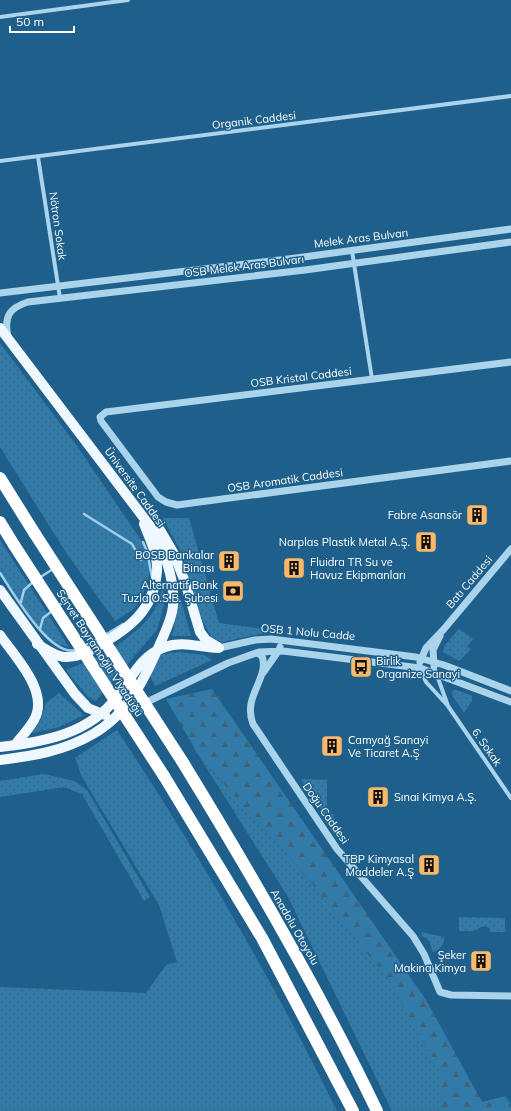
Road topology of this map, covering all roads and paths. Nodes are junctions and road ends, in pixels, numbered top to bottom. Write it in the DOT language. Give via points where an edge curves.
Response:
graph roads {
  1 [pos="128,0"];
  2 [pos="0,17"];
  3 [pos="511,96"];
  4 [pos="38,156"];
  5 [pos="0,161"];
  6 [pos="511,229"];
  7 [pos="511,242"];
  8 [pos="352,251"];
  9 [pos="355,263"];
  10 [pos="58,286"];
  11 [pos="0,293"];
  12 [pos="60,298"];
  13 [pos="0,328"];
  14 [pos="9,340"];
  15 [pos="511,362"];
  16 [pos="372,379"];
  17 [pos="101,421"];
  18 [pos="511,460"];
  19 [pos="0,478"];
  20 [pos="136,506"];
  21 [pos="0,522"];
  22 [pos="511,549"];
  23 [pos="0,590"];
  24 [pos="444,629"];
  25 [pos="0,635"];
  26 [pos="276,640"];
  27 [pos="37,644"];
  28 [pos="219,648"];
  29 [pos="157,650"];
  30 [pos="279,650"];
  31 [pos="257,653"];
  32 [pos="420,663"];
  33 [pos="435,667"];
  34 [pos="260,676"];
  35 [pos="511,691"];
  36 [pos="511,702"];
  37 [pos="448,706"];
  38 [pos="100,714"];
  39 [pos="116,717"];
  40 [pos="15,745"];
  41 [pos="0,747"];
  42 [pos="0,760"];
  43 [pos="182,762"];
  44 [pos="511,798"];
  45 [pos="511,996"];
  46 [pos="353,1111"];
  47 [pos="377,1111"];
  1 -- 2 [label="street"];
  3 -- 4 [label="street, Organik Caddesi"];
  4 -- 5 [label="street, Organik Caddesi"];
  4 -- 10 [label="street, Nötron Sokak"];
  6 -- 8 [label="street, Melek Aras Bulvarı"];
  7 -- 9 [label="street, OSB Melek Aras Bulvarı"];
  8 -- 9 [label="street"];
  8 -- 10 [label="street, Melek Aras Bulvarı"];
  9 -- 12 [label="street, OSB Melek Aras Bulvarı"];
  9 -- 16 [label="street"];
  10 -- 11 [label="street, Melek Aras Bulvarı"];
  10 -- 12 [label="street, Nötron Sokak"];
  12 -- 14 [label="street, OSB Melek Aras Bulvarı" via="18,305 7,317"];
  13 -- 14 [label="main road, Üniversite Caddesi"];
  14 -- 20 [label="main road, Üniversite Caddesi"];
  15 -- 16 [label="street, OSB Kristal Caddesi"];
  16 -- 17 [label="street, OSB Kristal Caddesi" via="106,412 102,413"];
  17 -- 18 [label="street, OSB Aromatik Caddesi" via="158,497 177,505"];
  19 -- 43 [label="highway, Servet Bayramoğlu Viyadüğü, bridge"];
  20 -- 27 [label="main road" via="151,543 157,569 152,594 142,614 113,638 73,657 63,657"];
  20 -- 28 [label="main road" via="162,532 185,582 200,632 206,640"];
  20 -- 29 [label="main road, Üniversite Caddesi" via="159,541 171,578 173,608"];
  21 -- 46 [label="highway, Servet Bayramoğlu Viyadüğü, bridge" via="164,776 262,938"];
  22 -- 24 [label="street, Batı Caddesi"];
  23 -- 27 [label="main road"];
  24 -- 32 [label="street, Batı Caddesi" via="426,648"];
  24 -- 33 [label="street, Batı Caddesi" via="433,650"];
  25 -- 40 [label="main road" via="36,688 38,704 35,720"];
  26 -- 28 [label="street, OSB 1 Nolu Cadde" via="255,640"];
  26 -- 30 [label="street" via="280,645"];
  26 -- 32 [label="street, OSB 1 Nolu Cadde" via="396,653"];
  27 -- 38 [label="main road" via="82,703"];
  28 -- 29 [label="main road, OSB 1 Nolu Cadde" via="190,644 166,646"];
  29 -- 38 [label="main road, OSB 1 Nolu Cadde" via="138,666 118,697"];
  29 -- 39 [label="main road, Üniversite Caddesi" via="137,690"];
  30 -- 31 [label="street, OSB 1 Nolu Cadde"];
  30 -- 32 [label="street, OSB 1 Nolu Cadde"];
  30 -- 34 [label="street, Doğu Caddesi"];
  31 -- 34 [label="street, Doğu Caddesi" via="264,661"];
  31 -- 39 [label="street, OSB 1 Nolu Cadde" via="228,663"];
  32 -- 33 [label="street, OSB 1 Nolu Cadde"];
  32 -- 33 [label="street, OSB 1 Nolu Cadde"];
  32 -- 37 [label="street, 6. Sokak" via="426,682"];
  33 -- 35 [label="street, OSB 1 Nolu Cadde"];
  33 -- 36 [label="street, OSB 1 Nolu Cadde"];
  33 -- 37 [label="street, 6. Sokak"];
  34 -- 45 [label="street, Doğu Caddesi" via="250,708 257,731 340,852 413,936 424,954 440,992 451,995"];
  37 -- 44 [label="street, 6. Sokak"];
  38 -- 39 [label="main road"];
  38 -- 40 [label="main road, OSB 1 Nolu Cadde" via="68,734"];
  39 -- 42 [label="main road, Üniversite Caddesi" via="93,734 62,748 44,754"];
  40 -- 41 [label="main road"];
  43 -- 47 [label="highway, Anadolu Otoyolu" via="316,990"];
}
